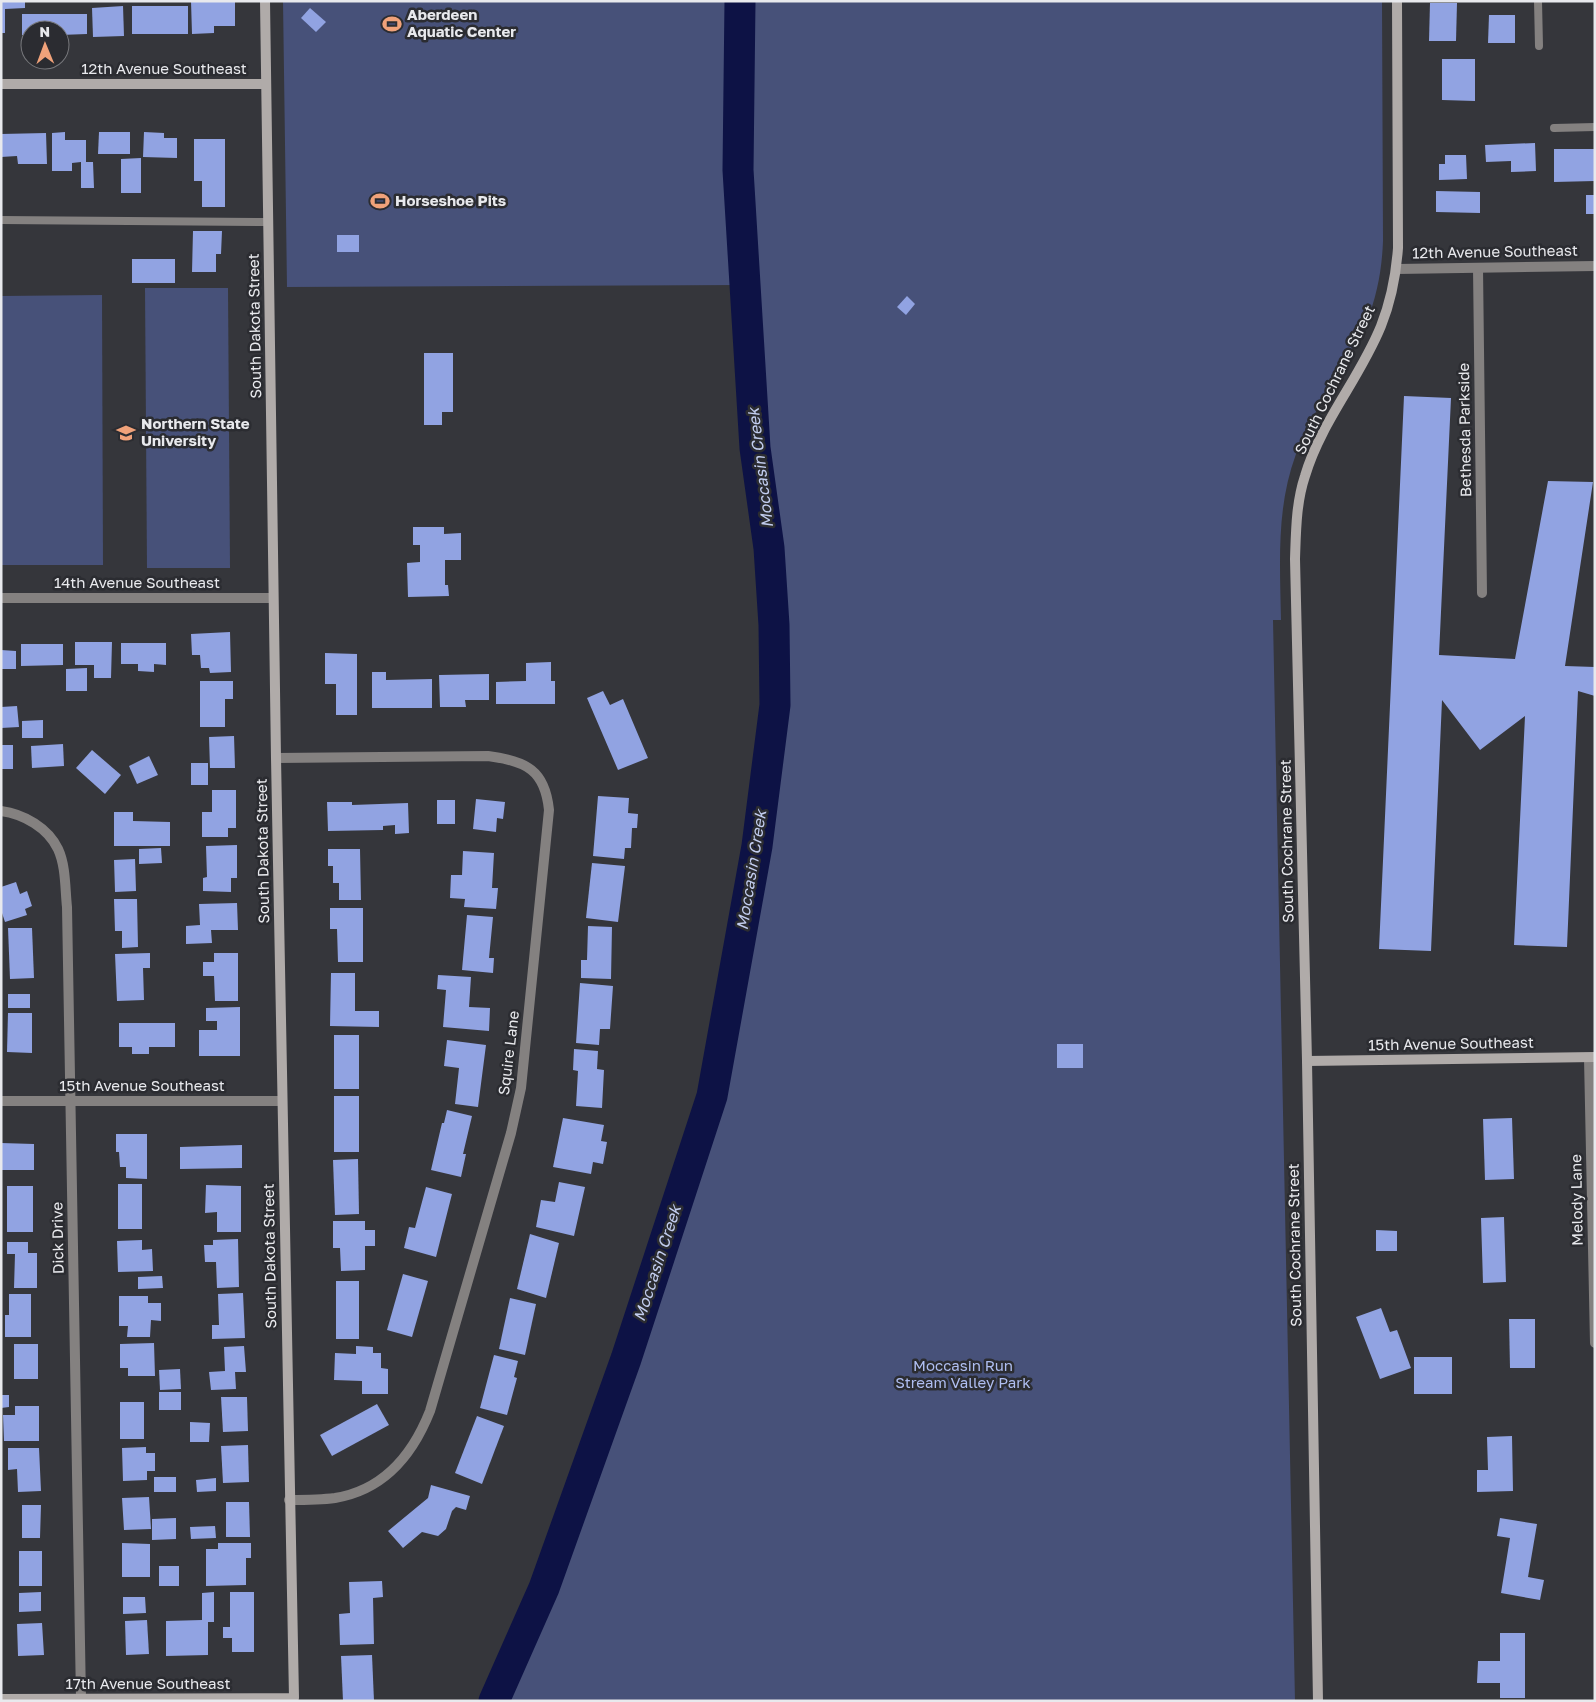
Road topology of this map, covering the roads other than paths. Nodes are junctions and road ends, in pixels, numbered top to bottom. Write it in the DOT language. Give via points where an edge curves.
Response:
graph roads {
  1 [pos="265,1"];
  2 [pos="1397,1"];
  3 [pos="1538,1"];
  4 [pos="1539,46"];
  5 [pos="1,84"];
  6 [pos="266,84"];
  7 [pos="1595,127"];
  8 [pos="1554,128"];
  9 [pos="1,220"];
  10 [pos="268,222"];
  11 [pos="1595,266"];
  12 [pos="1478,268"];
  13 [pos="1397,269"];
  14 [pos="1482,592"];
  15 [pos="1,598"];
  16 [pos="273,598"];
  17 [pos="276,758"];
  18 [pos="1,812"];
  19 [pos="1592,1057"];
  20 [pos="1308,1061"];
  21 [pos="1,1101"];
  22 [pos="71,1101"];
  23 [pos="282,1101"];
  24 [pos="1595,1343"];
  25 [pos="289,1500"];
  26 [pos="1,1699"];
  27 [pos="81,1699"];
  28 [pos="294,1699"];
  29 [pos="102,1700"];
  30 [pos="1318,1701"];
  1 -- 6 [label="street, South Dakota Street"];
  2 -- 13 [label="street, South Cochrane Street"];
  3 -- 4 [label="lane"];
  5 -- 6 [label="street, 12th Avenue Southeast"];
  6 -- 10 [label="street, South Dakota Street"];
  7 -- 8 [label="lane"];
  9 -- 10 [label="lane"];
  10 -- 16 [label="street, South Dakota Street"];
  11 -- 12 [label="street, 12th Avenue Southeast"];
  12 -- 13 [label="street, 12th Avenue Southeast"];
  12 -- 14 [label="street, Bethesda Parkside"];
  13 -- 20 [label="street, South Cochrane Street" via="1380,327 1328,421 1305,476 1297,513 1295,559"];
  15 -- 16 [label="street, 14th Avenue Southeast"];
  16 -- 17 [label="street, South Dakota Street"];
  17 -- 23 [label="street, South Dakota Street"];
  17 -- 25 [label="street, Squire Lane" via="488,756 506,759 534,772 544,784 549,810 521,1088 511,1133 430,1411 409,1453 378,1481 337,1498"];
  18 -- 22 [label="street, Dick Drive" via="30,820 46,832 58,850 68,907"];
  19 -- 20 [label="street, 15th Avenue Southeast"];
  19 -- 24 [label="street, Melody Lane"];
  20 -- 30 [label="street, South Cochrane Street"];
  21 -- 22 [label="street, 15th Avenue Southeast"];
  22 -- 23 [label="street, 15th Avenue Southeast"];
  22 -- 27 [label="street, Dick Drive"];
  23 -- 25 [label="street, South Dakota Street"];
  25 -- 28 [label="street, South Dakota Street"];
  26 -- 27 [label="street, 17th Avenue Southeast"];
  27 -- 29 [label="street, 17th Avenue Southeast"];
  28 -- 29 [label="street, 17th Avenue Southeast"];
}
